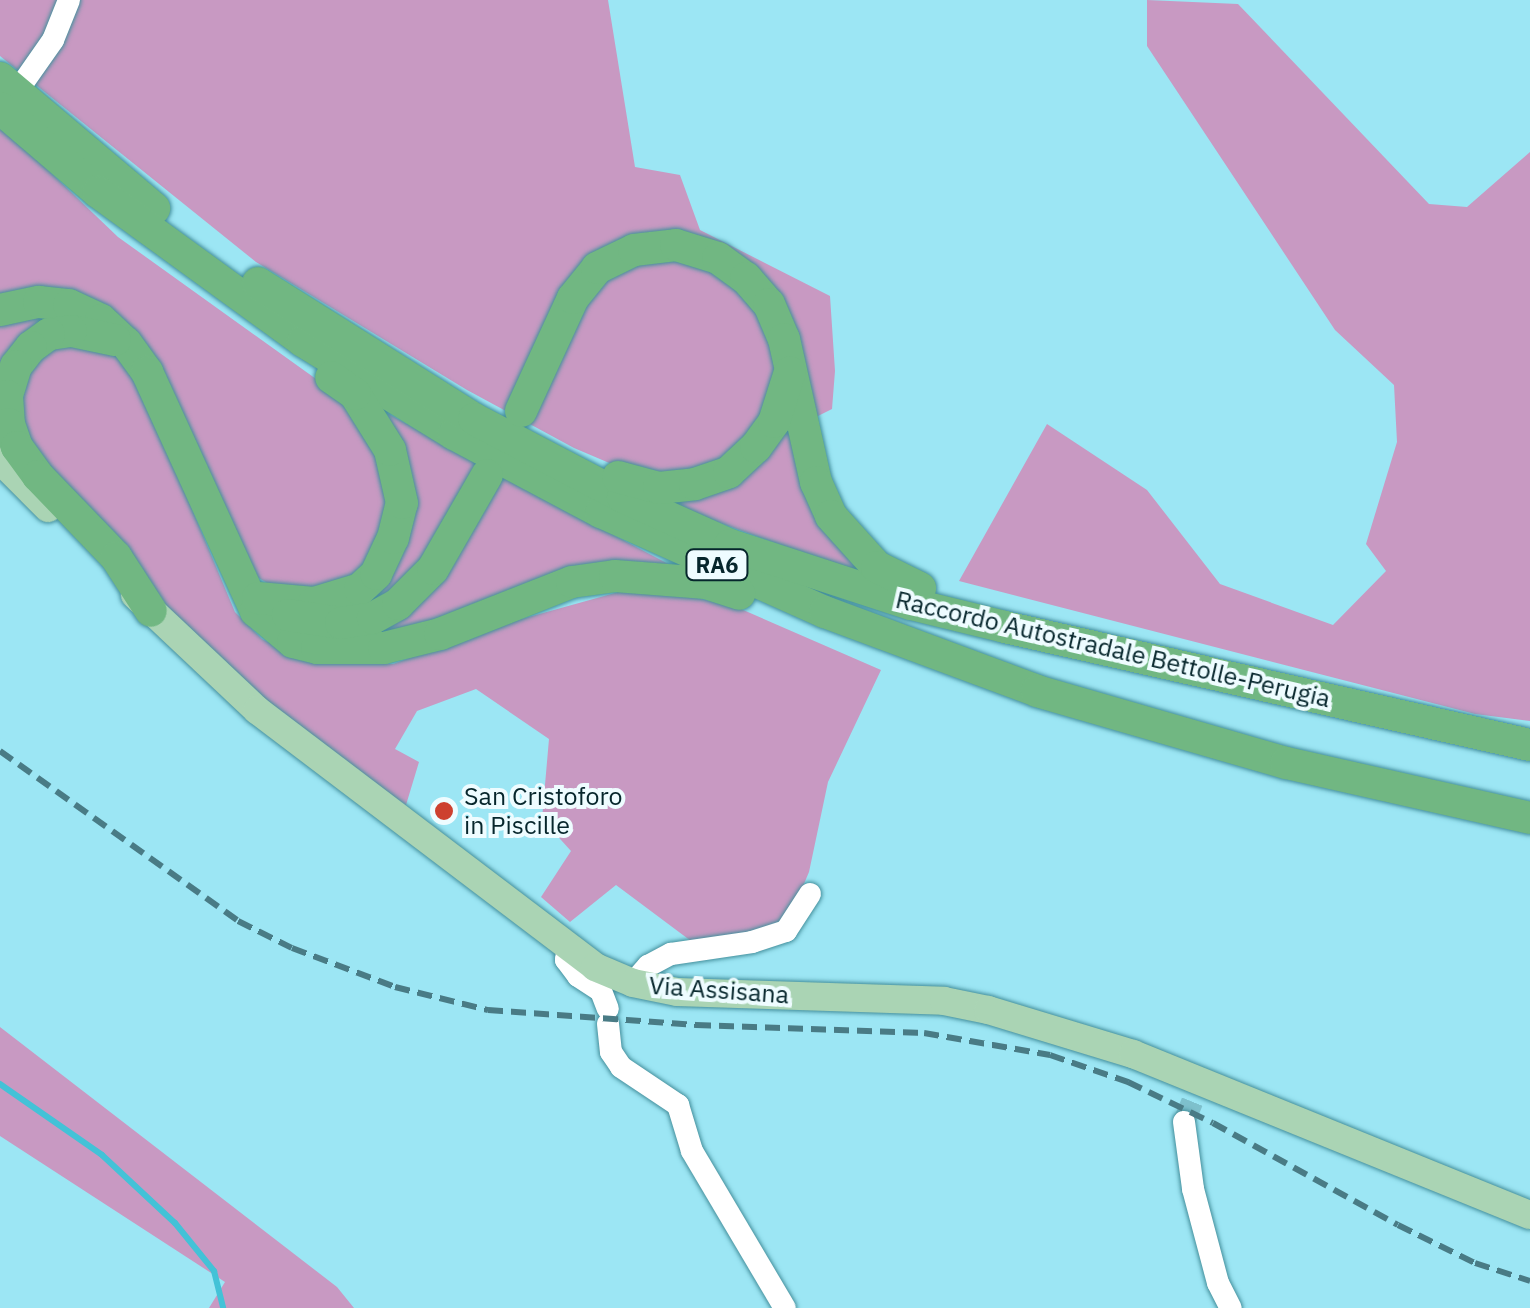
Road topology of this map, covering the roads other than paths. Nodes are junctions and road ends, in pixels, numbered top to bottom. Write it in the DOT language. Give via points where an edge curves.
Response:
graph roads {
  1 [pos="70,0"];
  2 [pos="12,79"];
  3 [pos="0,108"];
  4 [pos="98,192"];
  5 [pos="0,310"];
  6 [pos="126,343"];
  7 [pos="363,352"];
  8 [pos="8,372"];
  9 [pos="790,372"];
  10 [pos="522,411"];
  11 [pos="4,472"];
  12 [pos="487,475"];
  13 [pos="249,589"];
  14 [pos="151,611"];
  15 [pos="1038,691"];
  16 [pos="1305,694"];
  17 [pos="1530,745"];
  18 [pos="1530,818"];
  19 [pos="810,894"];
  20 [pos="568,948"];
  21 [pos="633,983"];
  22 [pos="1193,1102"];
  23 [pos="1530,1215"];
  24 [pos="786,1308"];
  25 [pos="1231,1308"];
  1 -- 2 [label="street" via="53,40"];
  2 -- 7 [label="highway, Raccordo Autostradale Bettolle-Perugia / RA6" via="157,210"];
  3 -- 4 [label="highway, RA6"];
  4 -- 13 [label="highway" via="148,246 355,394 390,450 402,503 376,574 360,589 314,603"];
  4 -- 15 [label="highway, RA6" via="227,289 454,434 734,572"];
  5 -- 6 [label="highway" via="39,302 69,305 101,320"];
  6 -- 8 [label="highway" via="90,332 49,334"];
  6 -- 13 [label="highway"];
  7 -- 9 [label="highway" via="441,383 620,478 659,488 729,472 774,422"];
  7 -- 16 [label="highway, Raccordo Autostradale Bettolle-Perugia / RA6" via="622,497 730,545 911,604"];
  8 -- 14 [label="highway" via="8,424 17,447 116,557"];
  9 -- 10 [label="highway" via="769,304 746,278 718,258 676,245 634,250 597,268 573,298"];
  9 -- 16 [label="highway" via="816,482 832,516 877,567 921,588 1237,666"];
  11 -- 14 [label="main road, Via Assisana"];
  12 -- 13 [label="highway" via="433,569 373,618 313,622 285,614"];
  13 -- 15 [label="highway" via="256,611 293,642 346,650 440,634 572,582 615,576 706,583 943,669"];
  14 -- 20 [label="main road, Via Assisana" via="256,710"];
  15 -- 18 [label="highway, RA6" via="1286,763"];
  16 -- 17 [label="highway, Raccordo Autostradale Bettolle-Perugia / RA6"];
  19 -- 21 [label="street" via="786,931 671,954"];
  20 -- 21 [label="main road, Via Assisana"];
  20 -- 24 [label="street" via="566,960 578,976 601,991 611,1052 621,1067 678,1105 692,1151"];
  21 -- 22 [label="main road, Via Assisana" via="677,992 944,1001 1028,1020"];
  22 -- 23 [label="main road, Via Assisana"];
  22 -- 25 [label="street" via="1192,1189"];
}
